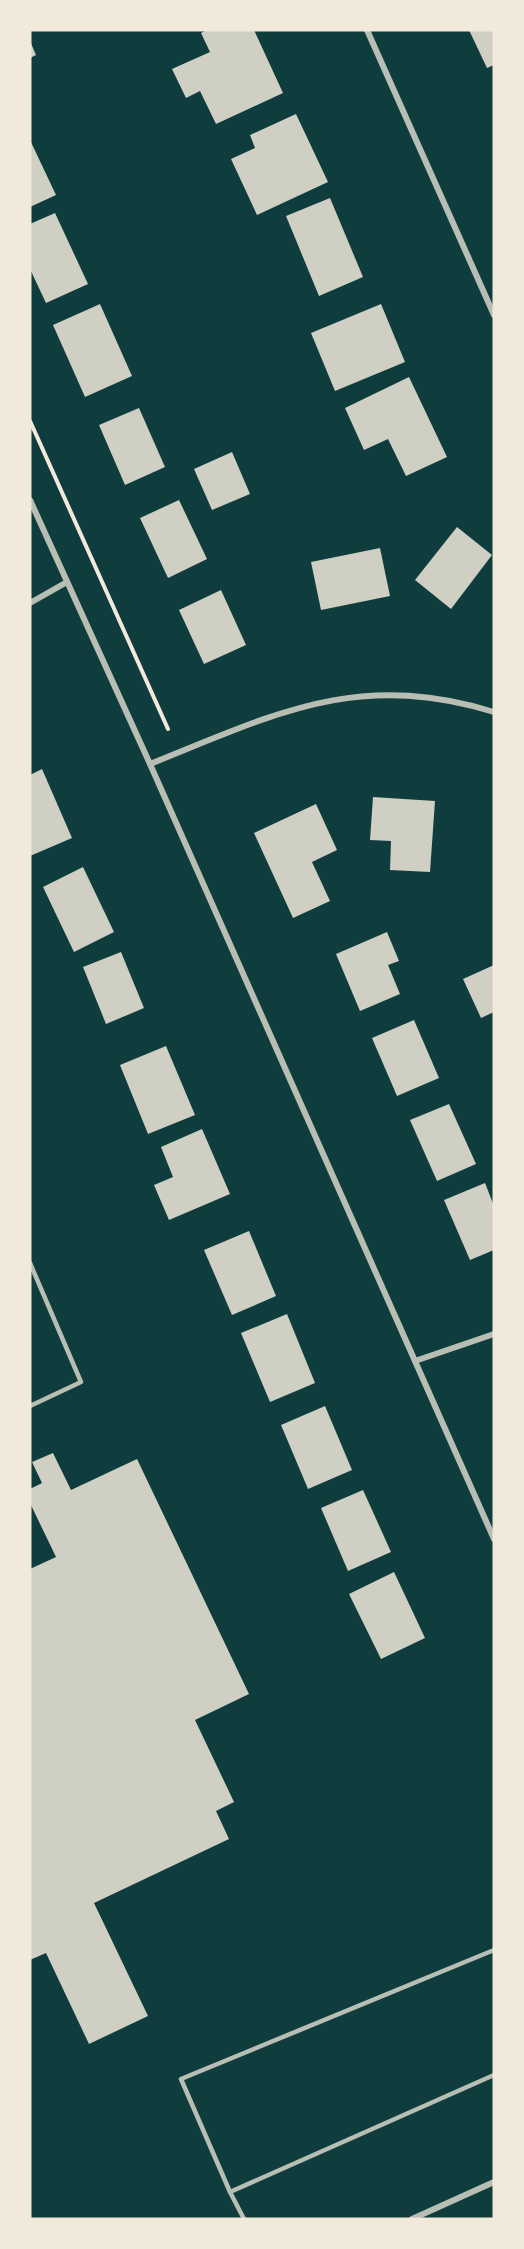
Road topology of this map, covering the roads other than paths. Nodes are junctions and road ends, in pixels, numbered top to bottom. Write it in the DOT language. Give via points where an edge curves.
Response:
graph roads {
  1 [pos="367,30"];
  2 [pos="494,315"];
  3 [pos="30,500"];
  4 [pos="67,582"];
  5 [pos="30,603"];
  6 [pos="494,712"];
  7 [pos="150,764"];
  8 [pos="30,1263"];
  9 [pos="494,1334"];
  10 [pos="415,1361"];
  11 [pos="30,1406"];
  12 [pos="494,1539"];
  13 [pos="494,1950"];
  14 [pos="494,2075"];
  15 [pos="494,2182"];
  16 [pos="230,2192"];
  17 [pos="244,2219"];
  18 [pos="412,2219"];
  1 -- 2 [label="street"];
  3 -- 4 [label="street"];
  4 -- 5 [label="street"];
  4 -- 7 [label="street"];
  6 -- 7 [label="street" via="427,696 333,699 285,710"];
  7 -- 10 [label="street"];
  8 -- 11 [label="lane" via="81,1383"];
  9 -- 10 [label="street"];
  10 -- 12 [label="street"];
  13 -- 16 [label="lane" via="182,2079"];
  14 -- 16 [label="lane"];
  15 -- 18 [label="street"];
  16 -- 17 [label="lane"];
}
